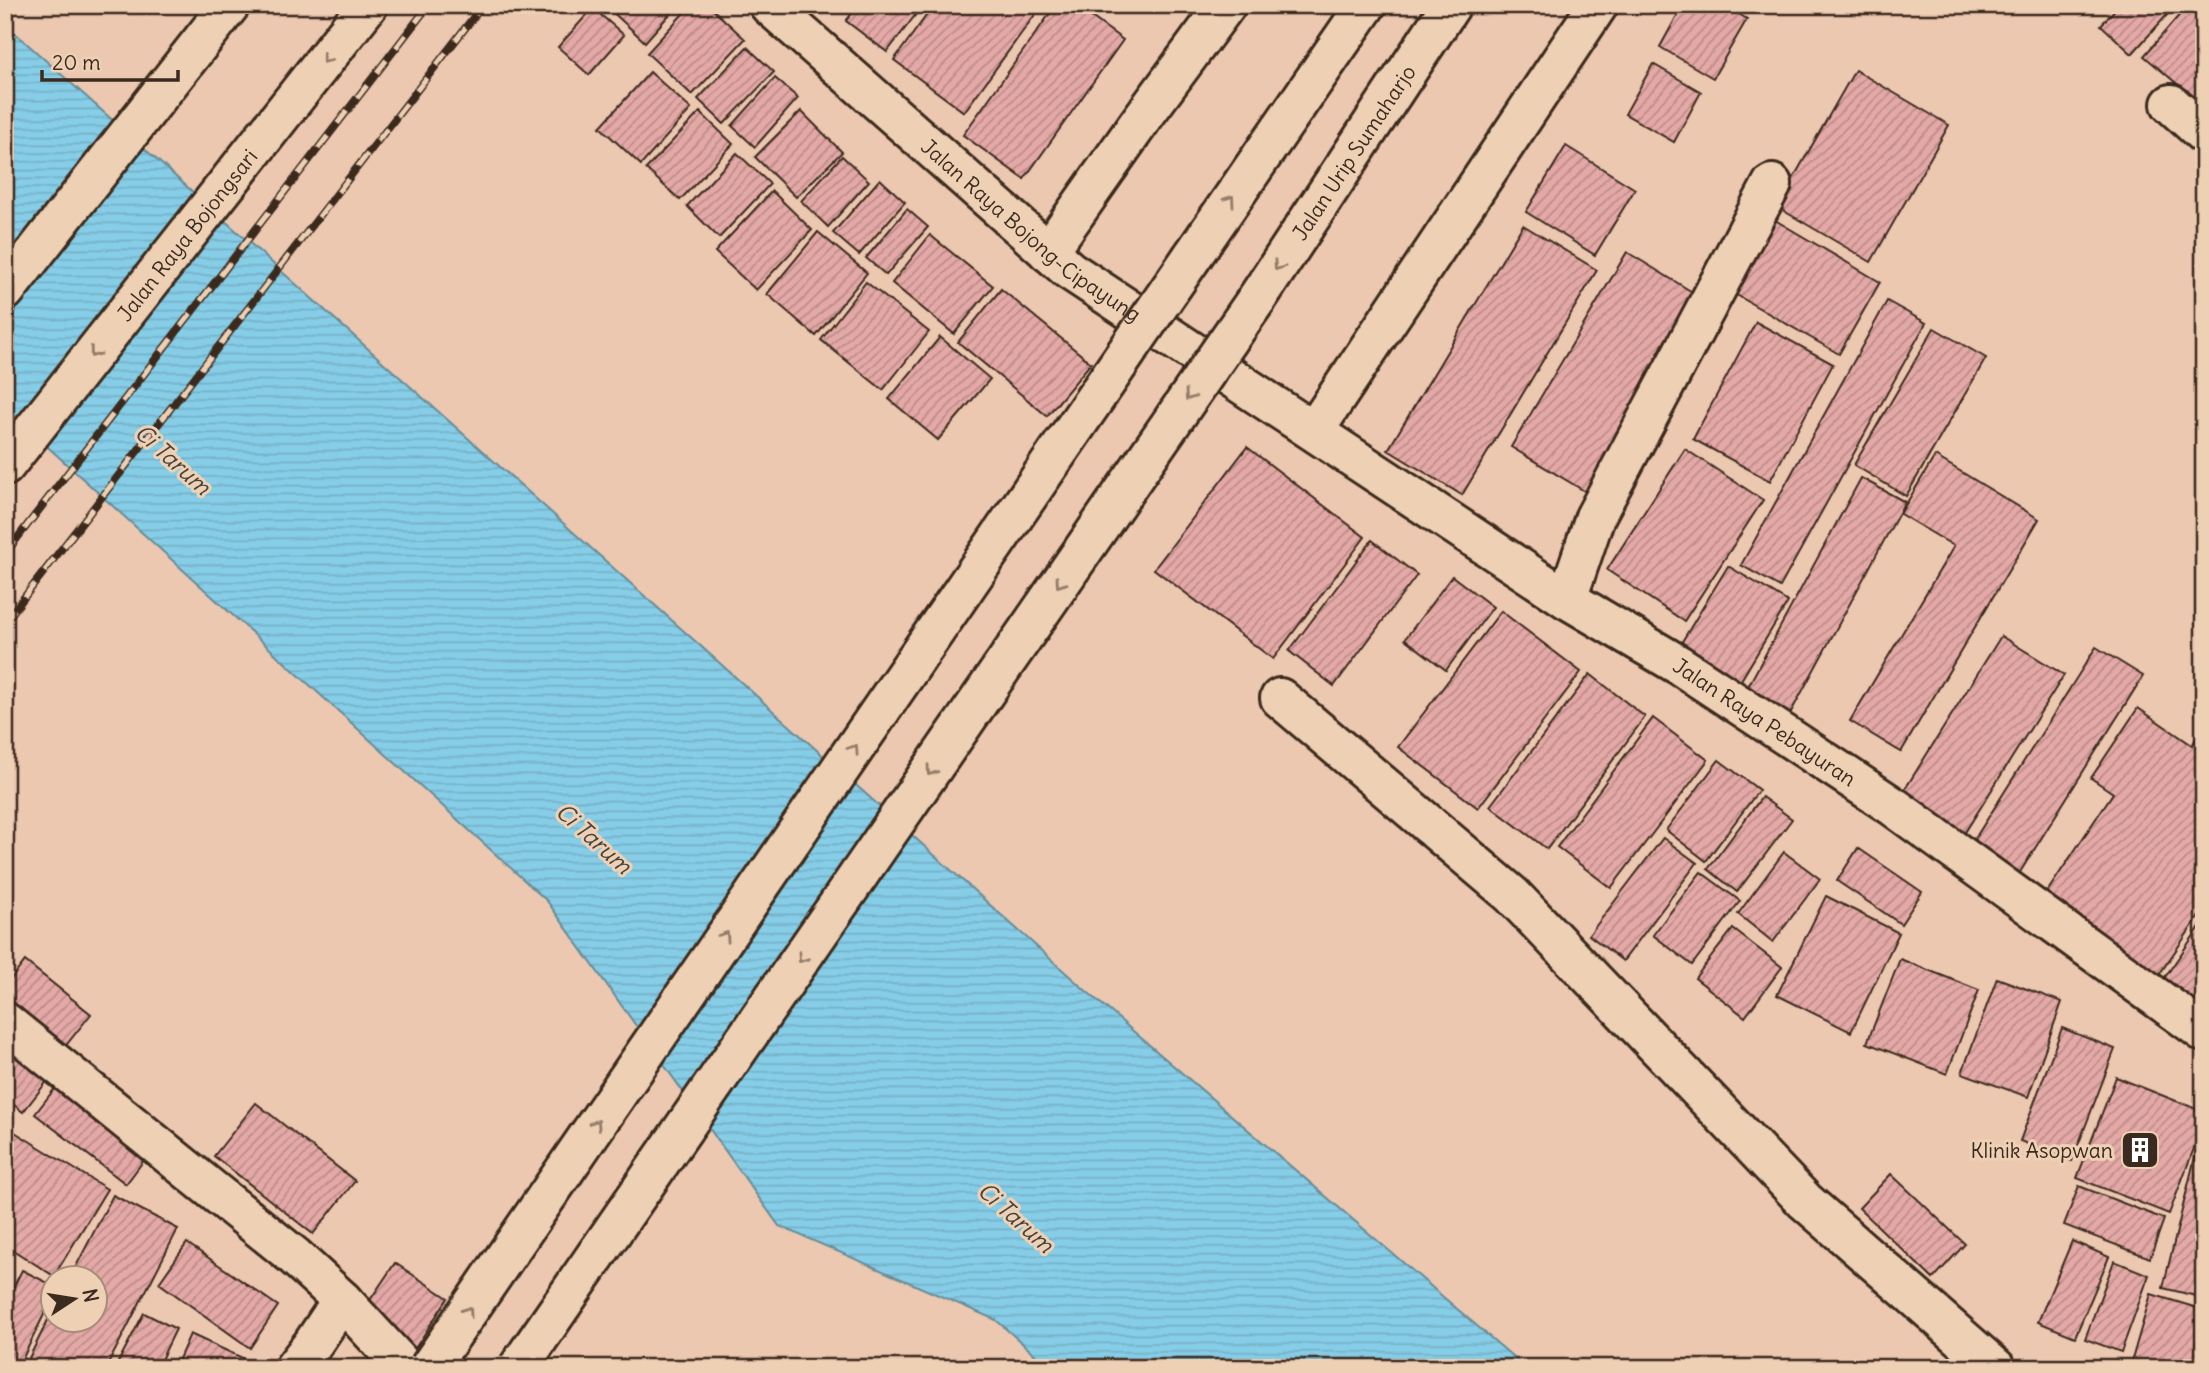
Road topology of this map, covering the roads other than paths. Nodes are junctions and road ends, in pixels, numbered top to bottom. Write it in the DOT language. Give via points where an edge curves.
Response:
graph roads {
  1 [pos="230,5"];
  2 [pos="368,5"];
  3 [pos="769,5"];
  4 [pos="1226,5"];
  5 [pos="1366,5"];
  6 [pos="1451,5"];
  7 [pos="1598,5"];
  8 [pos="2171,104"];
  9 [pos="2204,134"];
  10 [pos="1772,184"];
  11 [pos="1048,252"];
  12 [pos="5,291"];
  13 [pos="1314,431"];
  14 [pos="5,466"];
  15 [pos="1567,599"];
  16 [pos="1280,698"];
  17 [pos="5,1022"];
  18 [pos="2204,1032"];
  19 [pos="342,1300"];
  20 [pos="294,1368"];
  21 [pos="405,1368"];
  22 [pos="429,1368"];
  23 [pos="519,1368"];
  24 [pos="1996,1368"];
  1 -- 12 [label="main road"];
  2 -- 14 [label="main road, Jalan Raya Bojongsari, one-way"];
  3 -- 11 [label="main road, Jalan Raya Bojong-Cipayung"];
  4 -- 11 [label="main road"];
  22 -- 5 [label="main road, one-way, bridge"];
  6 -- 23 [label="main road, Jalan Urip Sumaharjo, one-way, bridge" via="1256,300"];
  7 -- 13 [label="main road"];
  8 -- 9 [label="main road"];
  10 -- 15 [label="main road" via="1595,517"];
  11 -- 13 [label="main road, Jalan Raya Bojong-Cipayung"];
  13 -- 15 [label="main road, Jalan Raya Pebayuran"];
  15 -- 18 [label="main road, Jalan Raya Pebayuran" via="1679,665 1894,807"];
  16 -- 24 [label="main road" via="1512,895 1805,1201"];
  17 -- 19 [label="main road"];
  19 -- 20 [label="main road"];
  19 -- 21 [label="main road"];
}
